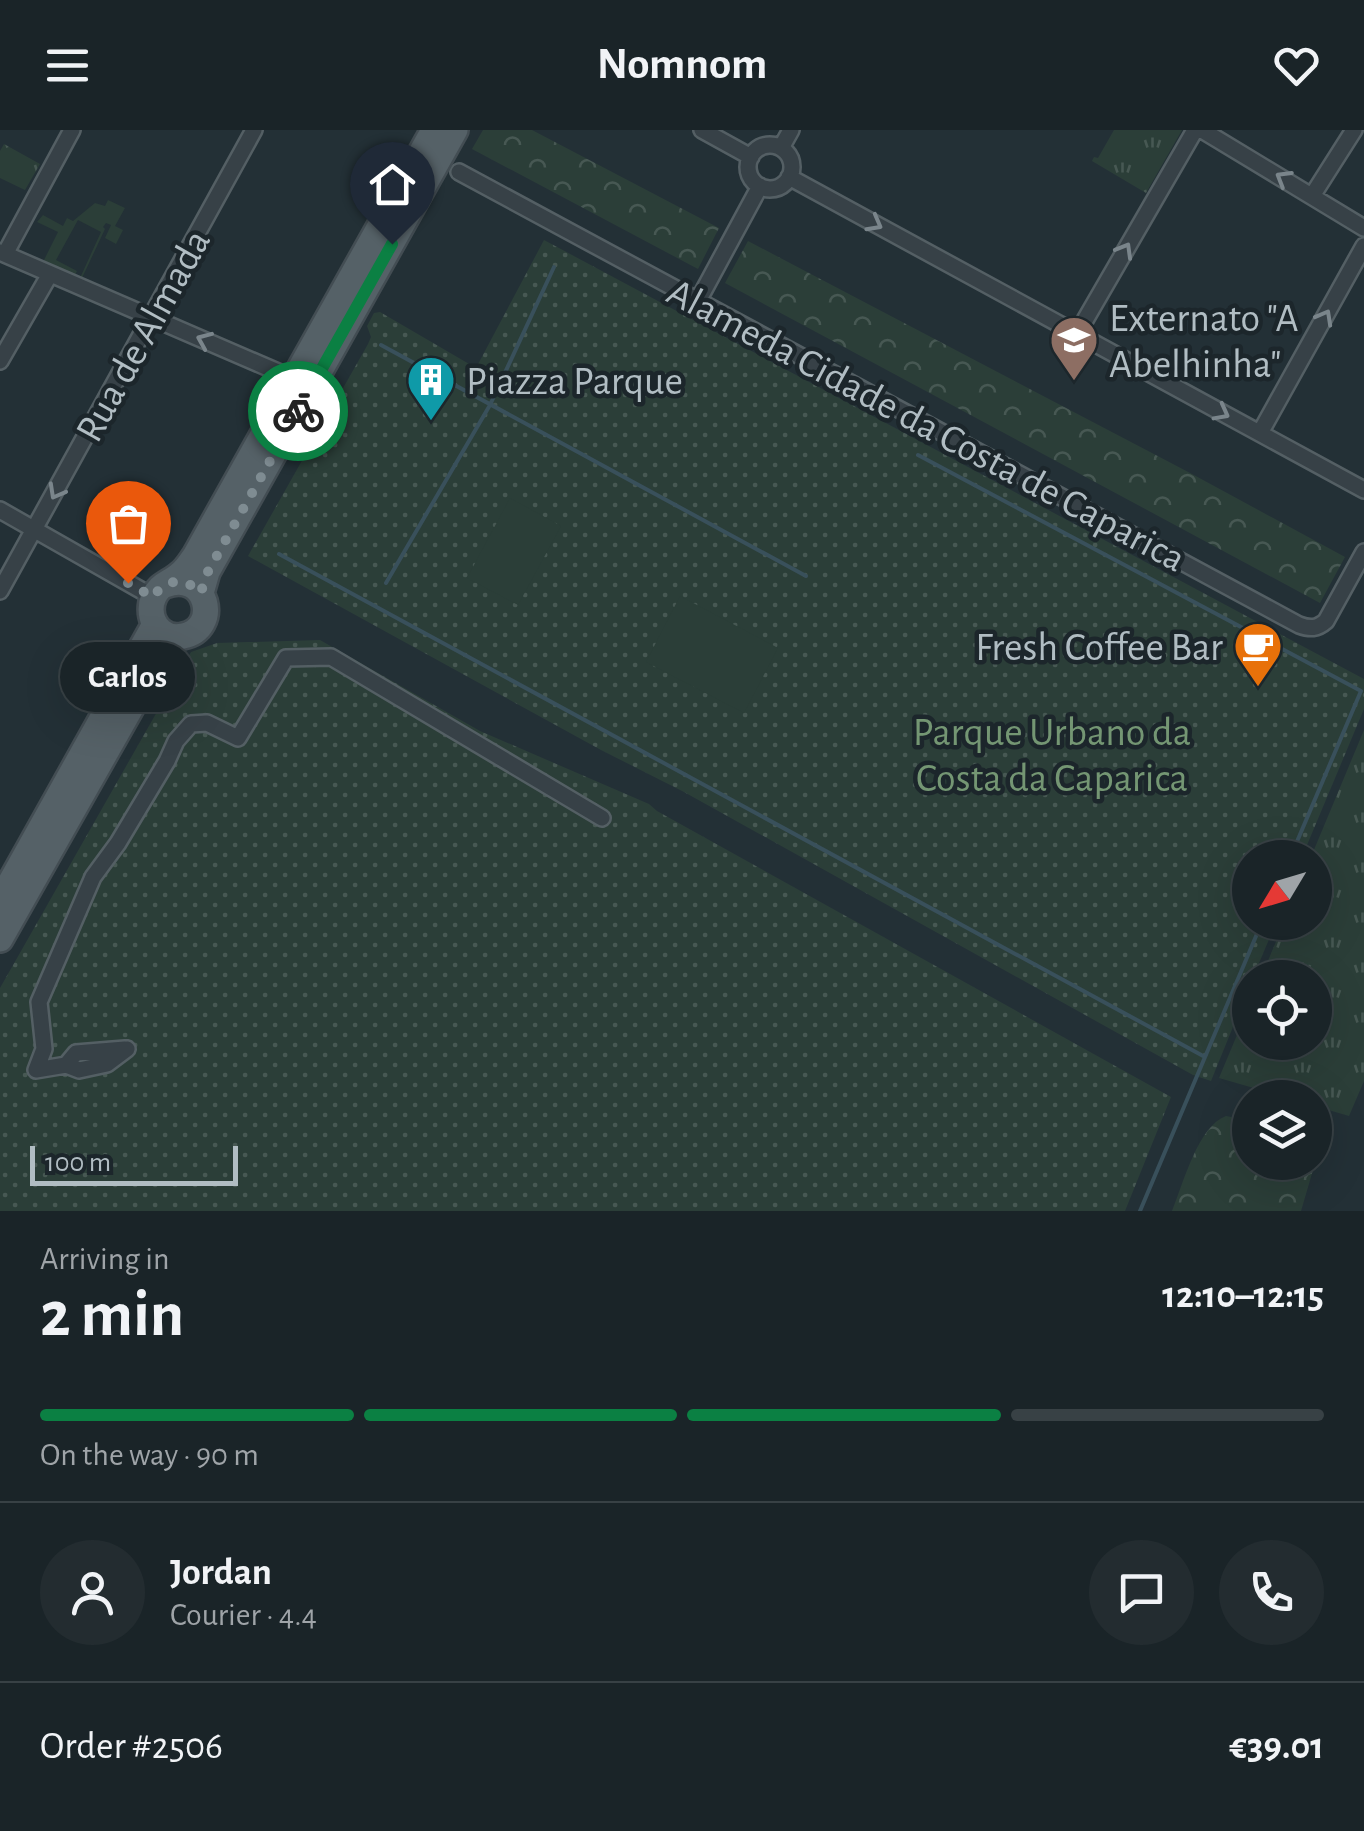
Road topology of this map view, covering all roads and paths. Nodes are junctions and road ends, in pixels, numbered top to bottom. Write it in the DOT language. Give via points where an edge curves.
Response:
graph roads {
  1 [pos="72,130"];
  2 [pos="254,130"];
  3 [pos="434,130"];
  4 [pos="455,130"];
  5 [pos="702,130"];
  6 [pos="790,130"];
  7 [pos="1198,130"];
  8 [pos="1354,130"];
  9 [pos="781,148"];
  10 [pos="751,156"];
  11 [pos="459,172"];
  12 [pos="789,178"];
  13 [pos="760,186"];
  14 [pos="1312,196"];
  15 [pos="1364,228"];
  16 [pos="1364,246"];
  17 [pos="2,253"];
  18 [pos="50,274"];
  19 [pos="698,301"];
  20 [pos="152,318"];
  21 [pos="1077,334"];
  22 [pos="0,362"];
  23 [pos="294,379"];
  24 [pos="1260,433"];
  25 [pos="1364,490"];
  26 [pos="0,510"];
  27 [pos="35,530"];
  28 [pos="1364,552"];
  29 [pos="159,591"];
  30 [pos="0,592"];
  31 [pos="201,593"];
  32 [pos="165,630"];
  33 [pos="602,818"];
  34 [pos="0,900"];
  35 [pos="0,939"];
  36 [pos="127,1049"];
  1 -- 17 [label="street"];
  2 -- 20 [label="street, Rua de Almada"];
  3 -- 23 [label="main road"];
  4 -- 31 [label="main road"];
  5 -- 10 [label="street"];
  6 -- 9 [label="street"];
  14 -- 7 [label="street, one-way"];
  21 -- 7 [label="street, one-way"];
  8 -- 14 [label="street"];
  9 -- 10 [label="street" via="763,146"];
  9 -- 12 [label="street" via="791,162"];
  10 -- 13 [label="street" via="750,176"];
  11 -- 19 [label="street, Alameda Cidade da Costa de Caparica"];
  12 -- 13 [label="street" via="777,188"];
  12 -- 21 [label="street, one-way"];
  13 -- 19 [label="street"];
  14 -- 15 [label="street"];
  24 -- 16 [label="street, one-way"];
  17 -- 18 [label="street"];
  18 -- 20 [label="street"];
  18 -- 22 [label="street"];
  19 -- 28 [label="street, Alameda Cidade da Costa de Caparica" via="1309,628 1326,622"];
  23 -- 20 [label="street, one-way"];
  20 -- 27 [label="street, Rua de Almada, one-way"];
  21 -- 24 [label="street, one-way"];
  23 -- 29 [label="main road" via="194,556"];
  24 -- 25 [label="street"];
  26 -- 27 [label="street"];
  27 -- 29 [label="street"];
  27 -- 30 [label="street, Rua de Almada"];
  29 -- 31 [label="main road" via="182,582"];
  29 -- 32 [label="main road" via="151,616"];
  31 -- 32 [label="main road" via="206,610 200,627 193,633"];
  32 -- 34 [label="main road"];
  32 -- 35 [label="main road" via="158,660"];
  33 -- 36 [label="street" via="331,657 286,658 238,738 207,723 192,724 176,741 92,877 39,1002 44,1049 36,1070 106,1064"];
}
